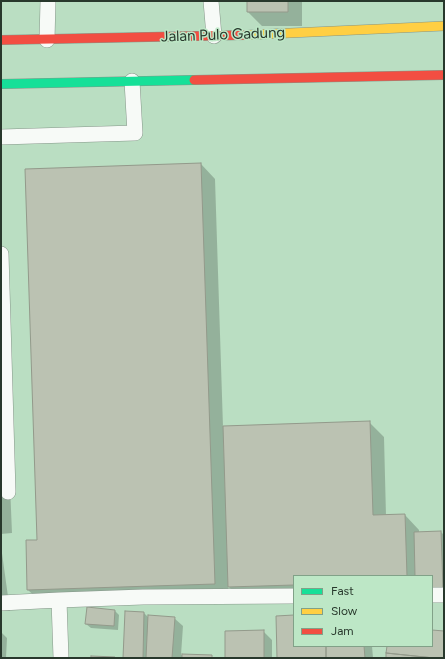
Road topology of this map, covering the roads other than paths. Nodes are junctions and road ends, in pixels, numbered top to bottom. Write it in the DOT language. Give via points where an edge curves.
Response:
graph roads {
  1 [pos="48,1"];
  2 [pos="211,1"];
  3 [pos="444,26"];
  4 [pos="214,36"];
  5 [pos="1,40"];
  6 [pos="47,40"];
  7 [pos="444,75"];
  8 [pos="132,81"];
  9 [pos="1,84"];
  10 [pos="1,137"];
  11 [pos="1,254"];
  12 [pos="8,492"];
  13 [pos="433,595"];
  14 [pos="444,595"];
  15 [pos="293,596"];
  16 [pos="58,600"];
  17 [pos="1,603"];
  18 [pos="61,658"];
  1 -- 6 [label="lane"];
  2 -- 4 [label="lane"];
  3 -- 4 [label="street, Jalan Pulo Gadung"];
  4 -- 6 [label="street, Jalan Pulo Gadung"];
  5 -- 6 [label="street, Jalan Pulo Gadung"];
  7 -- 8 [label="street"];
  8 -- 9 [label="street"];
  8 -- 10 [label="lane" via="135,133"];
  11 -- 12 [label="lane"];
  13 -- 14 [label="lane"];
  15 -- 16 [label="lane"];
  16 -- 17 [label="lane"];
  16 -- 18 [label="lane"];
}
